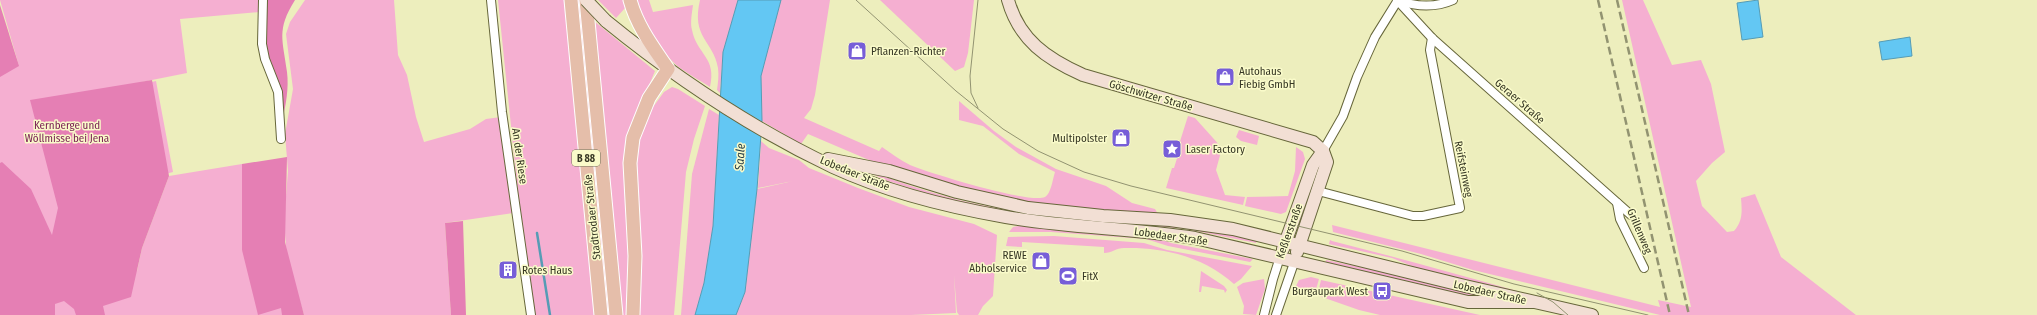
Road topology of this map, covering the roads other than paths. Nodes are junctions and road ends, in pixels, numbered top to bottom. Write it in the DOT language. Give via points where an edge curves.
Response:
graph roads {
  1 [pos="263,0"];
  2 [pos="491,0"];
  3 [pos="571,0"];
  4 [pos="586,0"];
  5 [pos="630,0"];
  6 [pos="1008,0"];
  7 [pos="1398,0"];
  8 [pos="1453,0"];
  9 [pos="1432,38"];
  10 [pos="668,69"];
  11 [pos="280,139"];
  12 [pos="1323,151"];
  13 [pos="813,156"];
  14 [pos="1318,191"];
  15 [pos="1616,203"];
  16 [pos="1631,216"];
  17 [pos="1286,242"];
  18 [pos="1300,245"];
  19 [pos="1280,257"];
  20 [pos="1294,260"];
  21 [pos="1644,268"];
  22 [pos="1533,302"];
  23 [pos="531,315"];
  24 [pos="602,315"];
  25 [pos="616,315"];
  26 [pos="633,315"];
  27 [pos="1264,315"];
  28 [pos="1276,315"];
  29 [pos="1592,315"];
  1 -- 11 [label="street" via="262,44 278,92"];
  2 -- 23 [label="street, An der Riese" via="502,112"];
  3 -- 24 [label="main road, Stadtrodaer Straße / B 88"];
  4 -- 10 [label="main road, Lobedaer Straße, bridge" via="606,20"];
  4 -- 25 [label="main road, Stadtrodaer Straße / B 88"];
  5 -- 10 [label="main road" via="644,34"];
  6 -- 12 [label="main road, Göschwitzer Straße" via="1013,16 1023,32 1046,56 1065,67 1083,75 1313,142"];
  7 -- 8 [label="street" via="1412,6 1429,7"];
  7 -- 9 [label="street, Geraer Straße"];
  7 -- 12 [label="street, Keßlerstraße" via="1376,38 1357,77 1343,116"];
  9 -- 14 [label="street, Reifsteinweg" via="1430,50 1460,208 1413,216"];
  9 -- 15 [label="street, Geraer Straße"];
  10 -- 13 [label="main road, Lobedaer Straße" via="695,89"];
  10 -- 26 [label="main road" via="649,98 633,138 630,163 635,256"];
  12 -- 14 [label="main road, Keßlerstraße" via="1327,162"];
  12 -- 17 [label="main road, Keßlerstraße" via="1313,165"];
  13 -- 17 [label="main road, Lobedaer Straße" via="889,171 957,192 1028,208 1192,222"];
  13 -- 19 [label="main road, Lobedaer Straße" via="833,167 875,183 959,208 1058,225 1179,235"];
  14 -- 18 [label="main road, Keßlerstraße"];
  15 -- 16 [label="street, Geraer Straße"];
  15 -- 21 [label="street, Grillenweg" via="1620,219"];
  17 -- 18 [label="main road, Lobedaer Straße"];
  17 -- 19 [label="main road, Keßlerstraße"];
  18 -- 20 [label="main road, Keßlerstraße"];
  18 -- 22 [label="main road, Lobedaer Straße"];
  19 -- 20 [label="main road, Lobedaer Straße"];
  19 -- 27 [label="street, Keßlerstraße"];
  20 -- 22 [label="main road, Lobedaer Straße" via="1468,302"];
  20 -- 28 [label="street, Keßlerstraße"];
  22 -- 29 [label="main road, Lobedaer Straße"];
}
